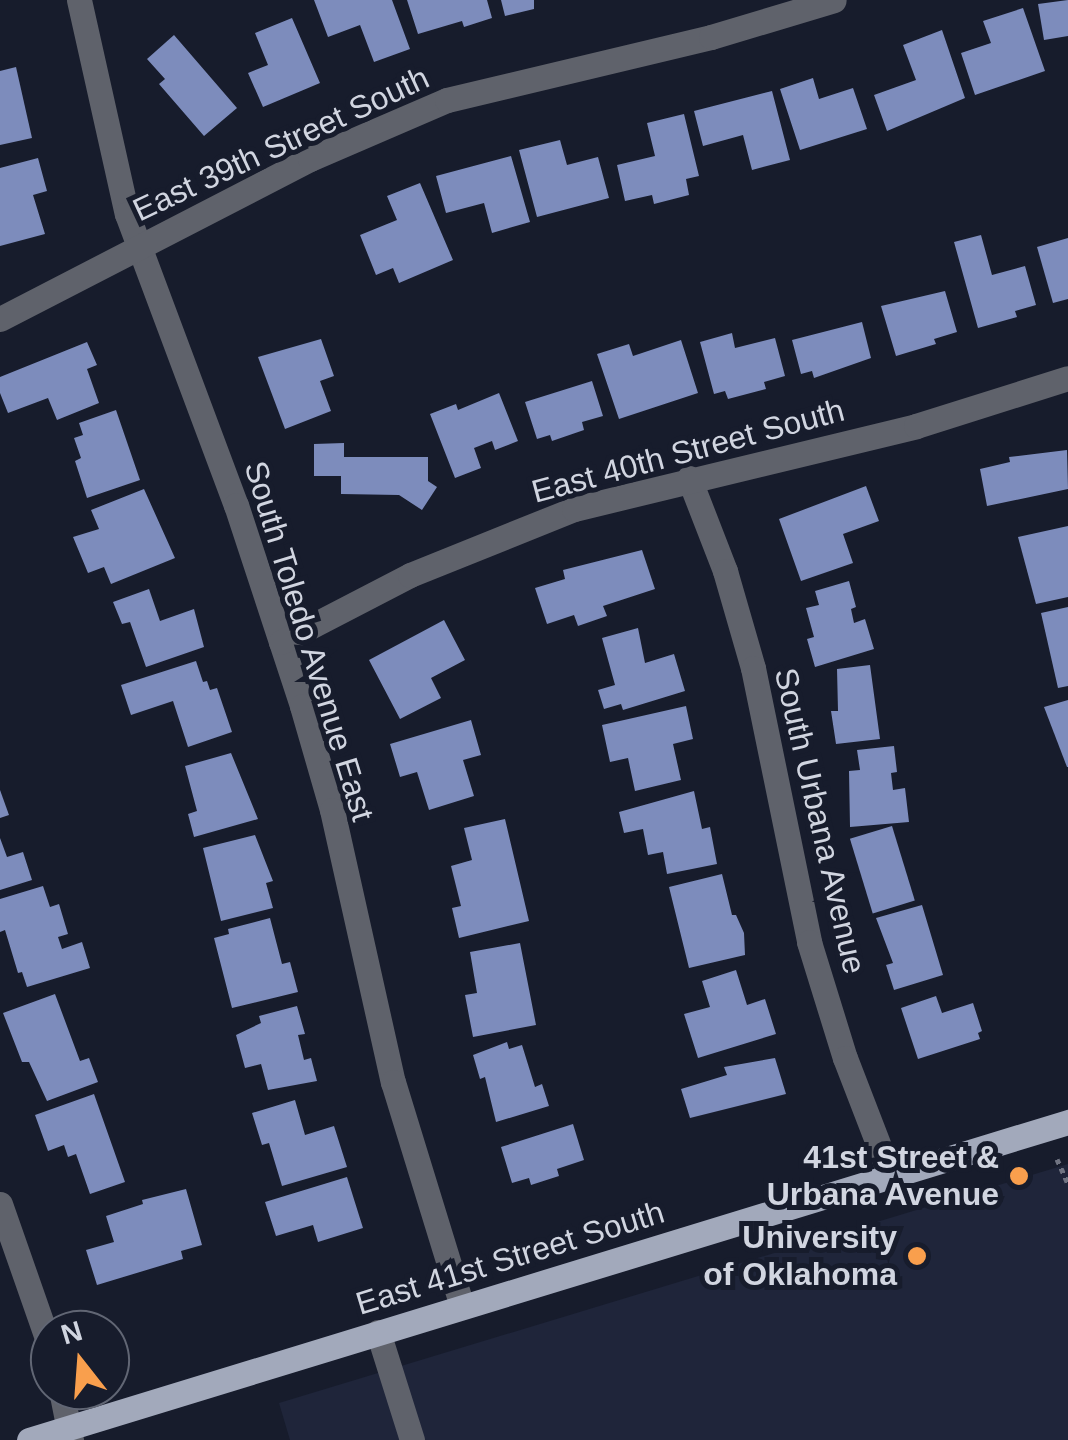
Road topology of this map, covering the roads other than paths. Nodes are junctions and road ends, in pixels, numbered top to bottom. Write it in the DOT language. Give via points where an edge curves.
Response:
graph roads {
  1 [pos="79,0"];
  2 [pos="834,0"];
  3 [pos="138,248"];
  4 [pos="0,319"];
  5 [pos="1068,378"];
  6 [pos="688,478"];
  7 [pos="282,642"];
  8 [pos="1068,1122"];
  9 [pos="892,1177"];
  10 [pos="0,1204"];
  11 [pos="462,1306"];
  12 [pos="37,1310"];
  13 [pos="378,1332"];
  14 [pos="70,1434"];
  15 [pos="30,1440"];
  16 [pos="412,1440"];
  1 -- 3 [label="street, South Toledo Avenue East"];
  2 -- 3 [label="street, East 39th Street South" via="711,37 447,100 310,159"];
  3 -- 4 [label="street, East 39th Street South"];
  3 -- 7 [label="street, South Toledo Avenue East"];
  5 -- 6 [label="street, East 40th Street South" via="916,426"];
  6 -- 7 [label="street, East 40th Street South" via="574,509 410,575"];
  6 -- 9 [label="street, South Urbana Avenue" via="725,571 752,668 809,942"];
  7 -- 11 [label="street, South Toledo Avenue East" via="332,810 394,1082"];
  8 -- 9 [label="main road, East 41st Street South"];
  9 -- 11 [label="main road, East 41st Street South"];
  10 -- 12 [label="street"];
  11 -- 13 [label="main road, East 41st Street South"];
  13 -- 14 [label="main road, East 41st Street South"];
  13 -- 16 [label="street"];
  14 -- 15 [label="main road, East 41st Street South"];
}
